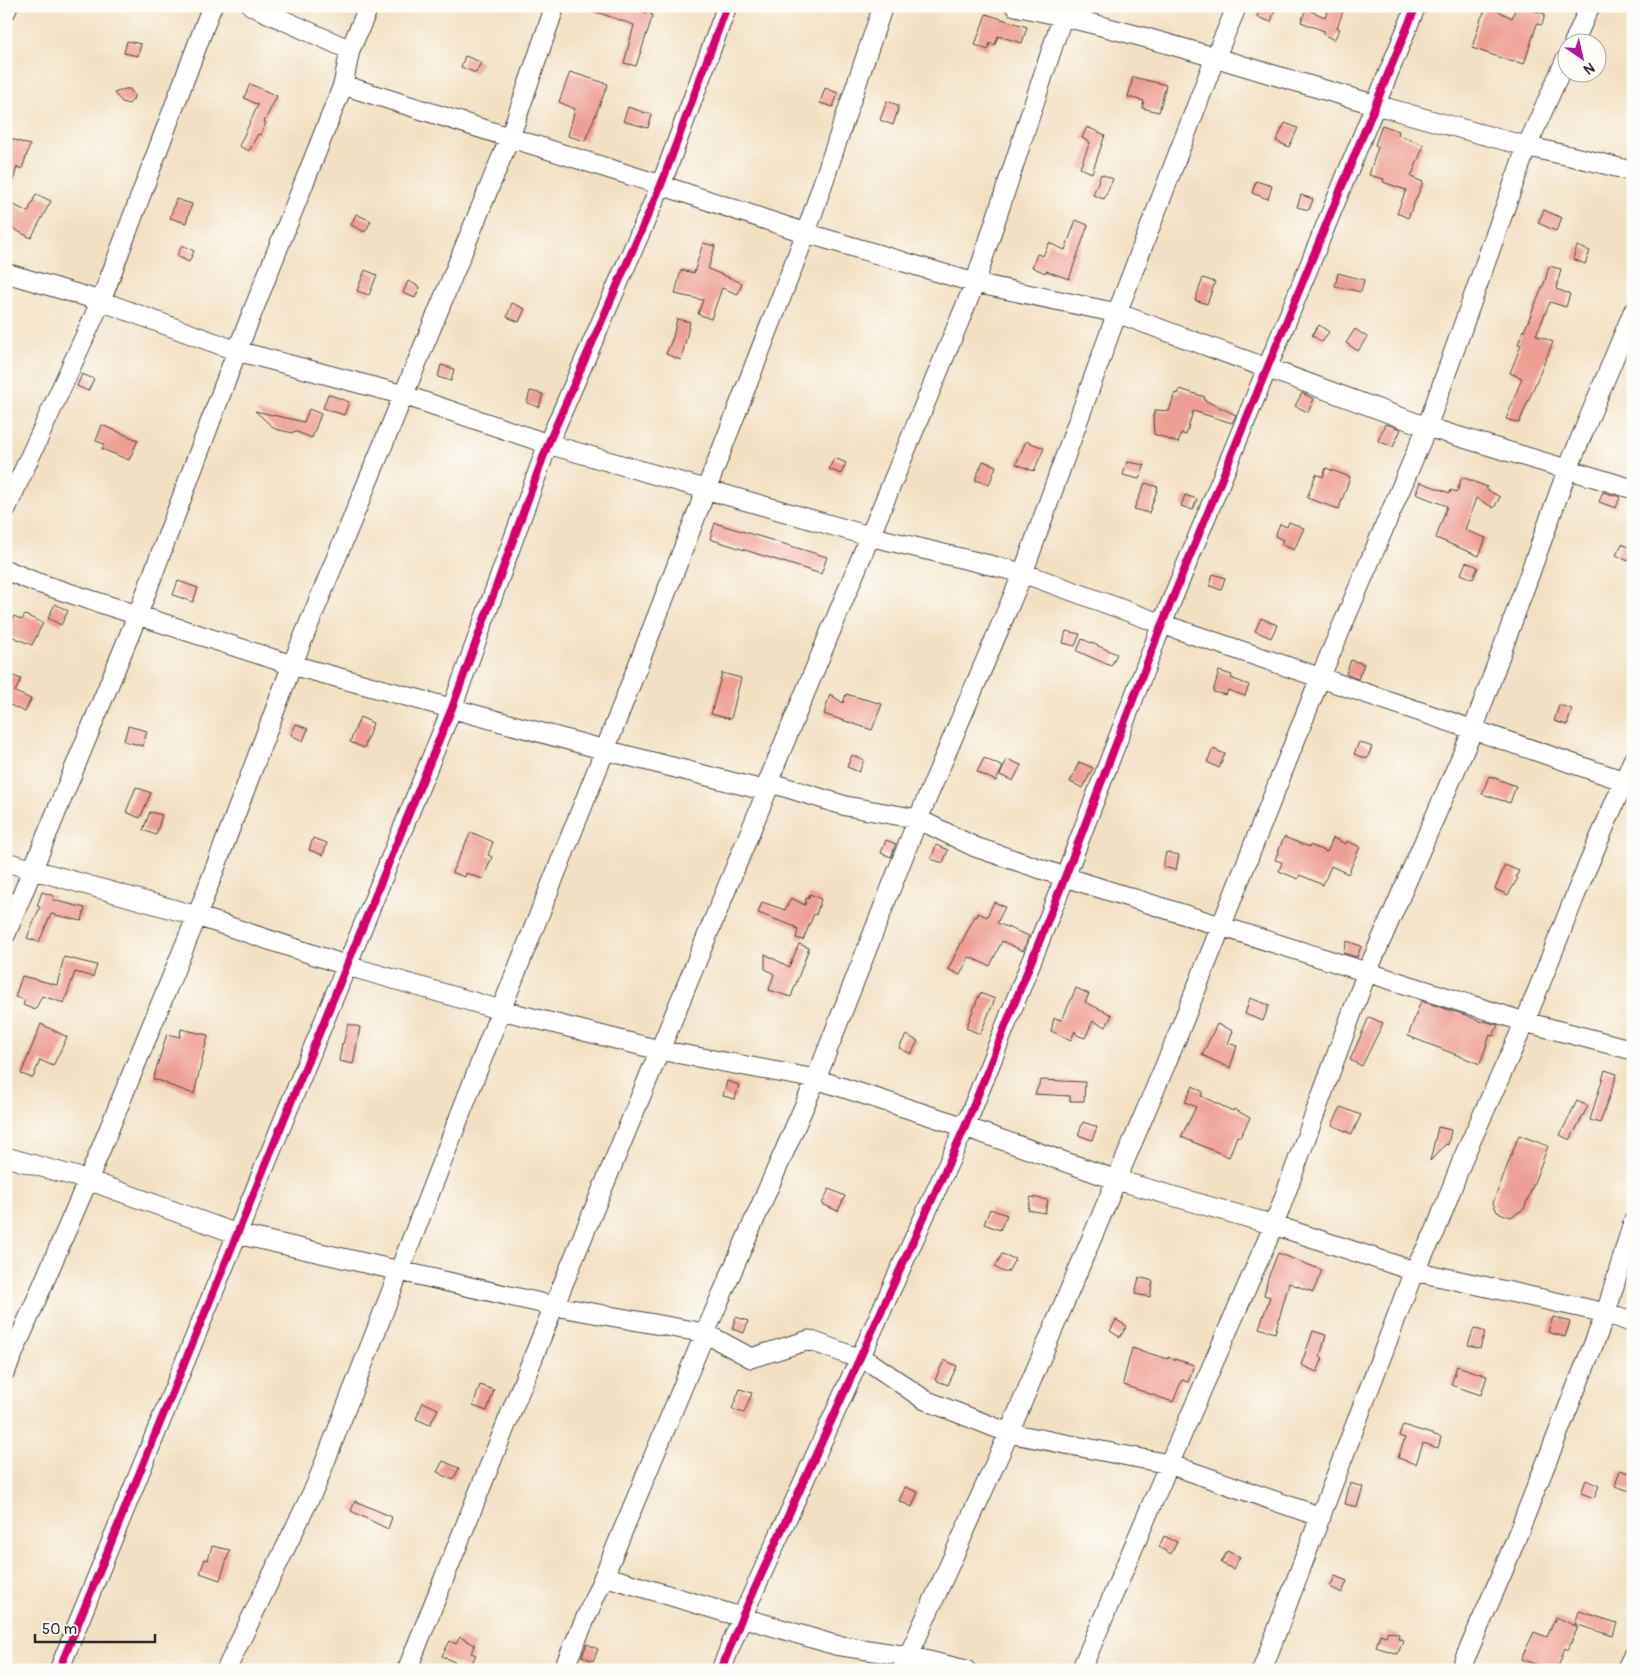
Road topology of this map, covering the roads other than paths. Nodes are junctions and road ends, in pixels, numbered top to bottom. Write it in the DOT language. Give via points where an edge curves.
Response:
graph roads {
  1 [pos="8,6"];
  2 [pos="212,6"];
  3 [pos="252,6"];
  4 [pos="369,6"];
  5 [pos="556,6"];
  6 [pos="727,6"];
  7 [pos="883,6"];
  8 [pos="1015,6"];
  9 [pos="1237,6"];
  10 [pos="1416,6"];
  11 [pos="1590,6"];
  12 [pos="1064,11"];
  13 [pos="6,12"];
  14 [pos="1578,32"];
  15 [pos="350,50"];
  16 [pos="1215,58"];
  17 [pos="1556,81"];
  18 [pos="343,84"];
  19 [pos="1376,104"];
  20 [pos="510,137"];
  21 [pos="1527,146"];
  22 [pos="1633,172"];
  23 [pos="661,185"];
  24 [pos="806,233"];
  25 [pos="6,273"];
  26 [pos="975,283"];
  27 [pos="101,301"];
  28 [pos="1117,312"];
  29 [pos="1633,312"];
  30 [pos="237,351"];
  31 [pos="1268,368"];
  32 [pos="404,395"];
  33 [pos="1427,426"];
  34 [pos="548,444"];
  35 [pos="1567,471"];
  36 [pos="708,489"];
  37 [pos="1633,489"];
  38 [pos="6,509"];
  39 [pos="869,536"];
  40 [pos="6,570"];
  41 [pos="1023,573"];
  42 [pos="138,614"];
  43 [pos="1162,624"];
  44 [pos="292,665"];
  45 [pos="1320,678"];
  46 [pos="452,708"];
  47 [pos="1473,730"];
  48 [pos="606,750"];
  49 [pos="1633,760"];
  50 [pos="1629,783"];
  51 [pos="767,786"];
  52 [pos="918,819"];
  53 [pos="6,862"];
  54 [pos="32,871"];
  55 [pos="1065,877"];
  56 [pos="197,916"];
  57 [pos="1222,925"];
  58 [pos="6,934"];
  59 [pos="348,966"];
  60 [pos="1367,972"];
  61 [pos="501,1010"];
  62 [pos="1525,1022"];
  63 [pos="659,1050"];
  64 [pos="1633,1050"];
  65 [pos="816,1079"];
  66 [pos="965,1127"];
  67 [pos="6,1157"];
  68 [pos="88,1180"];
  69 [pos="1117,1180"];
  70 [pos="1633,1222"];
  71 [pos="1274,1225"];
  72 [pos="238,1234"];
  73 [pos="399,1270"];
  74 [pos="1414,1271"];
  75 [pos="554,1306"];
  76 [pos="1606,1313"];
  77 [pos="1633,1322"];
  78 [pos="705,1333"];
  79 [pos="860,1358"];
  80 [pos="6,1370"];
  81 [pos="1009,1433"];
  82 [pos="1168,1464"];
  83 [pos="1321,1517"];
  84 [pos="604,1576"];
  85 [pos="742,1618"];
  86 [pos="1633,1656"];
  87 [pos="905,1663"];
  88 [pos="60,1670"];
  89 [pos="226,1670"];
  90 [pos="407,1670"];
  91 [pos="563,1670"];
  92 [pos="721,1670"];
  93 [pos="966,1670"];
  94 [pos="1081,1670"];
  95 [pos="1262,1670"];
  96 [pos="1460,1670"];
  97 [pos="1626,1670"];
  1 -- 13 [label="street"];
  2 -- 27 [label="street"];
  3 -- 15 [label="street"];
  4 -- 15 [label="street"];
  5 -- 20 [label="street"];
  6 -- 23 [label="street"];
  7 -- 24 [label="street"];
  8 -- 12 [label="street"];
  9 -- 16 [label="street"];
  10 -- 19 [label="street"];
  11 -- 14 [label="street"];
  12 -- 16 [label="street"];
  12 -- 26 [label="street"];
  15 -- 18 [label="street"];
  16 -- 19 [label="street"];
  16 -- 28 [label="street"];
  17 -- 21 [label="street"];
  18 -- 20 [label="street"];
  18 -- 30 [label="street"];
  19 -- 21 [label="street"];
  19 -- 31 [label="street"];
  20 -- 23 [label="street"];
  20 -- 32 [label="street"];
  21 -- 22 [label="street"];
  21 -- 33 [label="street"];
  23 -- 24 [label="street"];
  23 -- 34 [label="street"];
  24 -- 26 [label="street"];
  24 -- 36 [label="street"];
  25 -- 27 [label="street"];
  26 -- 28 [label="street"];
  26 -- 39 [label="street"];
  27 -- 30 [label="street"];
  27 -- 38 [label="street"];
  28 -- 31 [label="street"];
  28 -- 41 [label="street"];
  29 -- 35 [label="street"];
  30 -- 32 [label="street"];
  30 -- 42 [label="street"];
  31 -- 33 [label="street"];
  31 -- 43 [label="street"];
  32 -- 34 [label="street"];
  32 -- 44 [label="street"];
  33 -- 35 [label="street"];
  33 -- 45 [label="street"];
  34 -- 36 [label="street"];
  34 -- 46 [label="street"];
  35 -- 37 [label="street"];
  35 -- 47 [label="street"];
  36 -- 39 [label="street"];
  36 -- 48 [label="street"];
  39 -- 41 [label="street"];
  39 -- 51 [label="street"];
  40 -- 42 [label="street"];
  41 -- 43 [label="street"];
  41 -- 52 [label="street"];
  42 -- 44 [label="street"];
  42 -- 54 [label="street"];
  43 -- 45 [label="street"];
  43 -- 55 [label="street"];
  44 -- 46 [label="street"];
  44 -- 56 [label="street"];
  45 -- 47 [label="street"];
  45 -- 57 [label="street"];
  46 -- 48 [label="street"];
  46 -- 59 [label="street"];
  47 -- 50 [label="street"];
  47 -- 60 [label="street"];
  48 -- 51 [label="street"];
  48 -- 61 [label="street"];
  49 -- 50 [label="street"];
  50 -- 62 [label="street" via="1577,890"];
  51 -- 52 [label="street" via="846,806"];
  51 -- 63 [label="street"];
  52 -- 55 [label="street" via="975,847"];
  52 -- 65 [label="street"];
  53 -- 54 [label="street"];
  54 -- 56 [label="street"];
  54 -- 58 [label="street"];
  55 -- 57 [label="street"];
  55 -- 66 [label="street"];
  56 -- 59 [label="street"];
  56 -- 68 [label="street"];
  57 -- 60 [label="street"];
  57 -- 69 [label="street"];
  59 -- 61 [label="street"];
  59 -- 72 [label="street"];
  60 -- 62 [label="street"];
  60 -- 71 [label="street"];
  61 -- 63 [label="street"];
  61 -- 73 [label="street"];
  62 -- 64 [label="street"];
  62 -- 74 [label="street" via="1464,1156 1435,1232"];
  63 -- 65 [label="street"];
  63 -- 75 [label="street"];
  65 -- 66 [label="street"];
  65 -- 78 [label="street"];
  66 -- 69 [label="street"];
  66 -- 79 [label="street"];
  67 -- 68 [label="street"];
  68 -- 72 [label="street"];
  68 -- 80 [label="street"];
  69 -- 71 [label="street"];
  69 -- 81 [label="street"];
  70 -- 76 [label="street"];
  71 -- 74 [label="street"];
  71 -- 82 [label="street"];
  72 -- 73 [label="street"];
  72 -- 88 [label="street"];
  73 -- 75 [label="street"];
  73 -- 89 [label="street" via="316,1484"];
  74 -- 76 [label="street"];
  74 -- 83 [label="street"];
  75 -- 78 [label="street"];
  75 -- 90 [label="street"];
  76 -- 77 [label="street"];
  76 -- 96 [label="street"];
  78 -- 79 [label="street" via="751,1358 808,1340"];
  78 -- 84 [label="street"];
  79 -- 81 [label="street" via="925,1400"];
  79 -- 85 [label="street"];
  81 -- 82 [label="street"];
  81 -- 87 [label="street"];
  82 -- 83 [label="street"];
  82 -- 94 [label="street"];
  83 -- 95 [label="street"];
  84 -- 85 [label="street"];
  84 -- 91 [label="street"];
  85 -- 87 [label="street"];
  85 -- 92 [label="street"];
  86 -- 97 [label="street"];
  87 -- 93 [label="street"];
}
